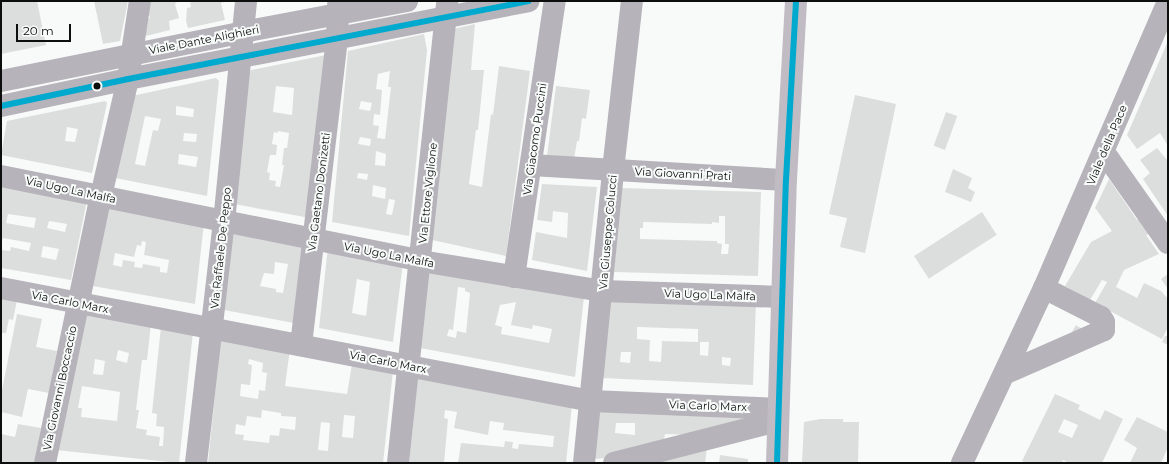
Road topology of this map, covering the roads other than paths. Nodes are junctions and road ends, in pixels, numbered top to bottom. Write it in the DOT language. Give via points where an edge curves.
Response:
graph roads {
  1 [pos="140,1"];
  2 [pos="246,1"];
  3 [pos="407,1"];
  4 [pos="528,1"];
  5 [pos="556,1"];
  6 [pos="632,1"];
  7 [pos="796,1"];
  8 [pos="337,8"];
  9 [pos="1166,9"];
  10 [pos="446,10"];
  11 [pos="243,32"];
  12 [pos="337,39"];
  13 [pos="132,55"];
  14 [pos="240,58"];
  15 [pos="128,79"];
  16 [pos="1,82"];
  17 [pos="1,106"];
  18 [pos="1104,152"];
  19 [pos="531,165"];
  20 [pos="613,170"];
  21 [pos="1,176"];
  22 [pos="786,180"];
  23 [pos="101,196"];
  24 [pos="224,222"];
  25 [pos="314,240"];
  26 [pos="1168,243"];
  27 [pos="421,261"];
  28 [pos="514,277"];
  29 [pos="1,288"];
  30 [pos="1044,288"];
  31 [pos="602,291"];
  32 [pos="782,297"];
  33 [pos="78,303"];
  34 [pos="212,329"];
  35 [pos="301,345"];
  36 [pos="410,366"];
  37 [pos="1004,374"];
  38 [pos="591,402"];
  39 [pos="778,415"];
  40 [pos="45,463"];
  41 [pos="196,463"];
  42 [pos="398,463"];
  43 [pos="584,463"];
  44 [pos="614,463"];
  45 [pos="777,463"];
  46 [pos="962,463"];
  1 -- 13 [label="street, Via Giovanni Boccaccio"];
  2 -- 11 [label="street, Via Raffaele De Peppo"];
  3 -- 8 [label="street, Viale Dante Alighieri"];
  4 -- 10 [label="street"];
  5 -- 19 [label="street, Via Giacomo Puccini"];
  6 -- 20 [label="street, Via Giuseppe Colucci"];
  7 -- 22 [label="main road"];
  8 -- 11 [label="street, Viale Dante Alighieri"];
  8 -- 12 [label="street, Via Gaetano Donizetti"];
  9 -- 18 [label="street, Viale della Pace"];
  10 -- 12 [label="street"];
  10 -- 27 [label="street, Via Ettore Viglione"];
  11 -- 13 [label="street, Viale Dante Alighieri"];
  11 -- 14 [label="street, Via Raffaele De Peppo"];
  12 -- 14 [label="street"];
  12 -- 25 [label="street, Via Gaetano Donizetti"];
  13 -- 15 [label="street, Via Giovanni Boccaccio"];
  13 -- 16 [label="street, Viale Dante Alighieri"];
  14 -- 15 [label="street"];
  14 -- 24 [label="street, Via Raffaele De Peppo"];
  15 -- 17 [label="street"];
  15 -- 23 [label="street, Via Giovanni Boccaccio"];
  18 -- 26 [label="street"];
  18 -- 30 [label="street, Viale della Pace"];
  19 -- 20 [label="street, Via Giovanni Prati"];
  19 -- 28 [label="street, Via Giacomo Puccini"];
  20 -- 22 [label="street, Via Giovanni Prati"];
  20 -- 31 [label="street, Via Giuseppe Colucci"];
  21 -- 23 [label="street, Via Ugo La Malfa"];
  22 -- 32 [label="main road"];
  23 -- 24 [label="street, Via Ugo La Malfa"];
  23 -- 33 [label="street, Via Giovanni Boccaccio"];
  24 -- 25 [label="street, Via Ugo La Malfa"];
  24 -- 34 [label="street, Via Raffaele De Peppo"];
  25 -- 27 [label="street, Via Ugo La Malfa"];
  25 -- 35 [label="street, Via Gaetano Donizetti"];
  27 -- 28 [label="street, Via Ugo La Malfa"];
  27 -- 36 [label="street, Via Ettore Viglione"];
  28 -- 31 [label="street, Via Ugo La Malfa"];
  29 -- 33 [label="street, Via Carlo Marx"];
  30 -- 37 [label="street, Viale della Pace"];
  30 -- 37 [label="street" via="1101,317 1104,330"];
  31 -- 32 [label="street, Via Ugo La Malfa"];
  31 -- 38 [label="street, Via Giuseppe Colucci"];
  32 -- 39 [label="main road"];
  33 -- 34 [label="street, Via Carlo Marx"];
  33 -- 40 [label="street, Via Giovanni Boccaccio"];
  34 -- 35 [label="street, Via Carlo Marx"];
  34 -- 41 [label="street, Via Raffaele De Peppo"];
  35 -- 36 [label="street, Via Carlo Marx"];
  36 -- 38 [label="street, Via Carlo Marx"];
  36 -- 42 [label="street, Via Ettore Viglione"];
  37 -- 46 [label="street, Viale della Pace"];
  38 -- 39 [label="street, Via Carlo Marx"];
  38 -- 43 [label="street, Via Giuseppe Colucci"];
  39 -- 44 [label="street"];
  39 -- 45 [label="main road"];
}
